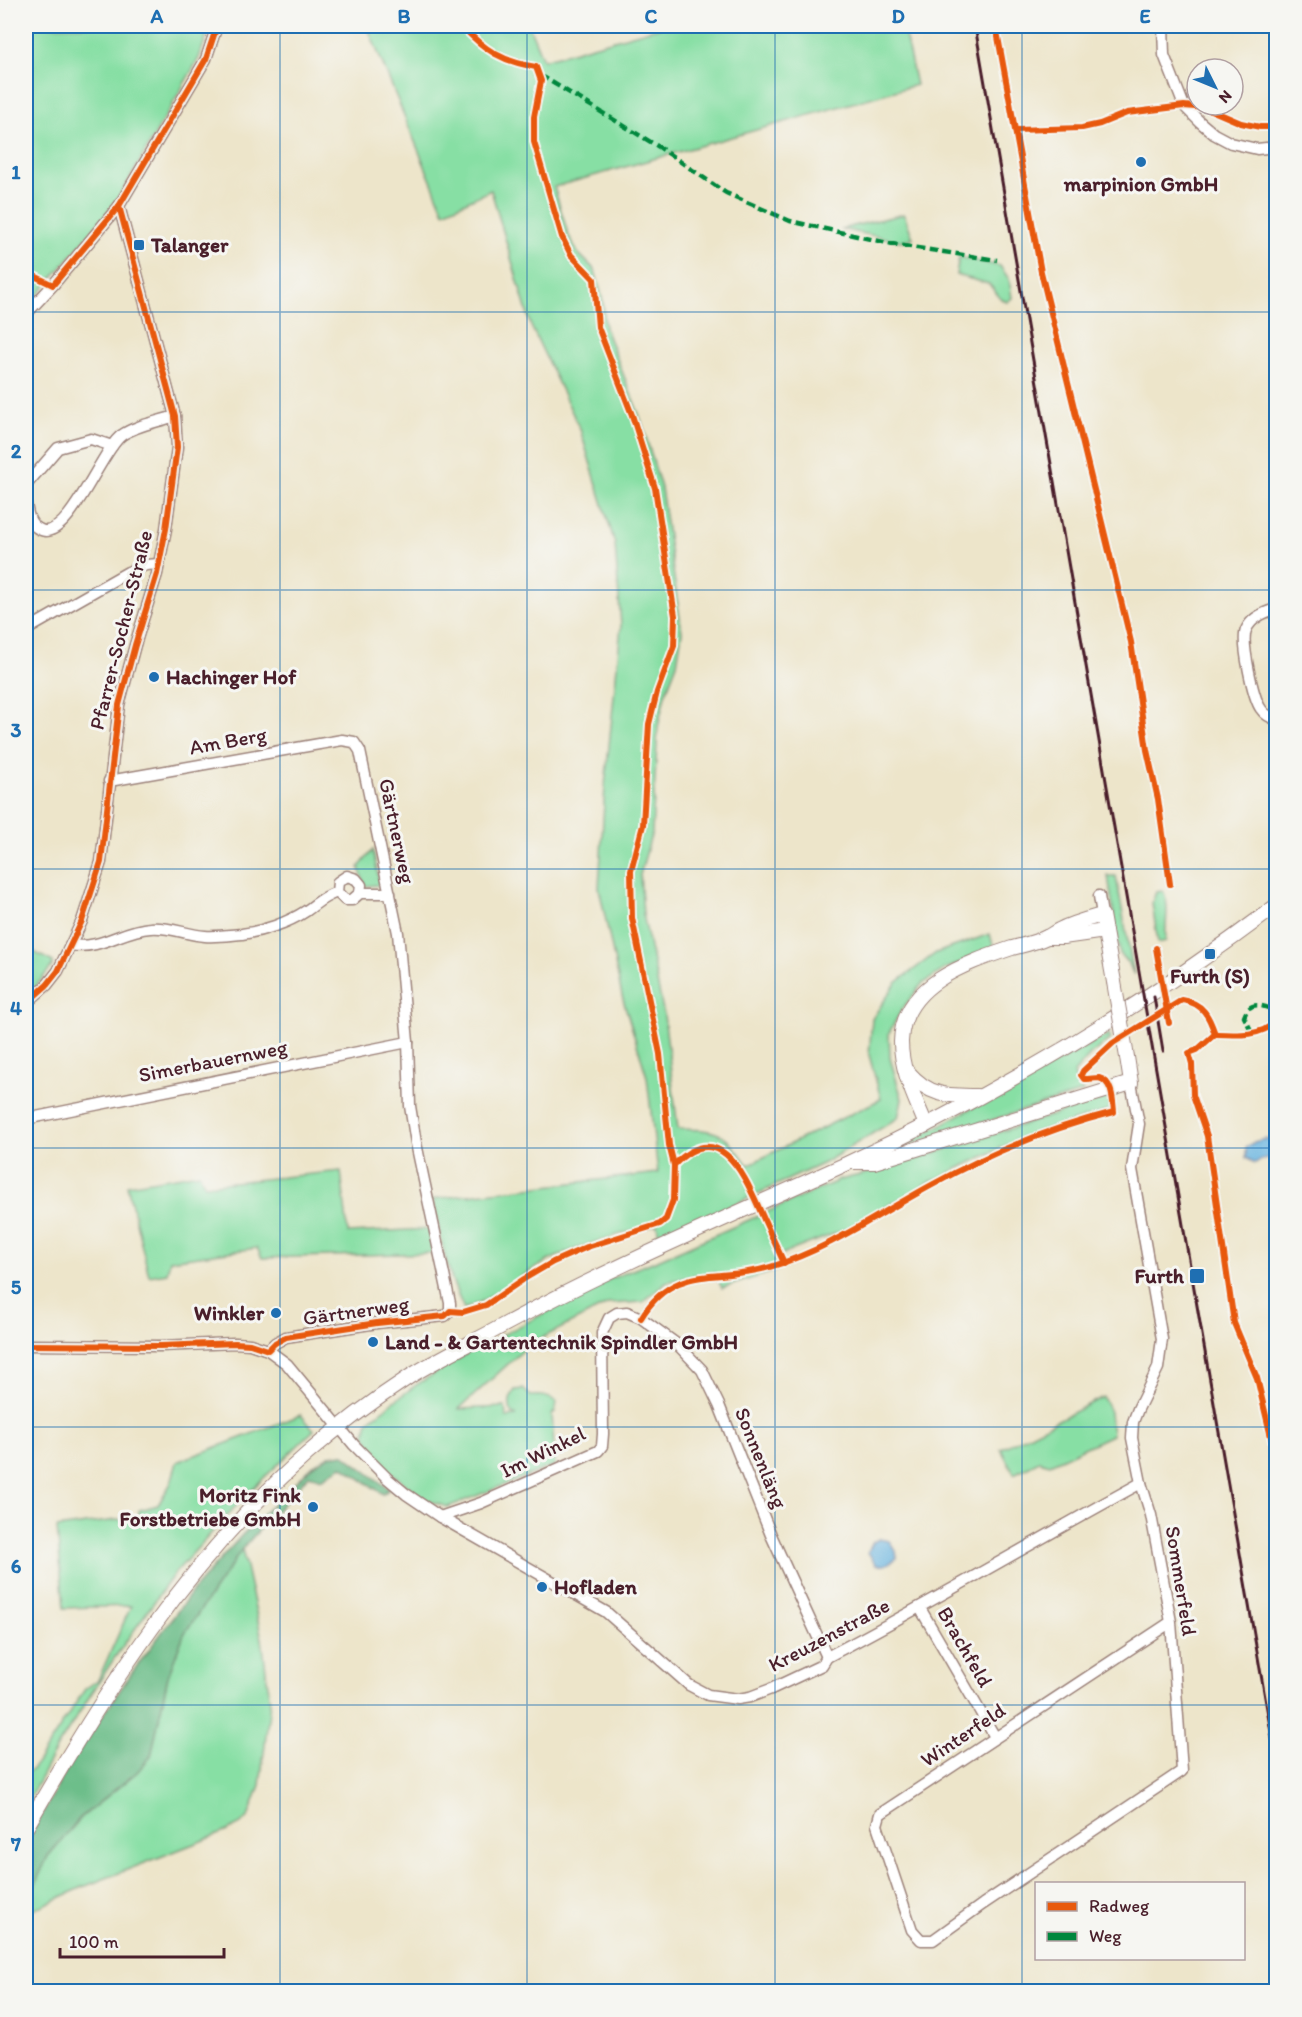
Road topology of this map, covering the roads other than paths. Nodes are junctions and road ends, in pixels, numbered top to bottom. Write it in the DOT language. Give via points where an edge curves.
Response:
graph roads {
  1 [pos="217,26"];
  2 [pos="1163,26"];
  3 [pos="1276,147"];
  4 [pos="119,206"];
  5 [pos="26,314"];
  6 [pos="175,416"];
  7 [pos="112,446"];
  8 [pos="26,485"];
  9 [pos="26,504"];
  10 [pos="159,564"];
  11 [pos="1276,609"];
  12 [pos="26,630"];
  13 [pos="1276,720"];
  14 [pos="354,742"];
  15 [pos="109,781"];
  16 [pos="337,892"];
  17 [pos="360,893"];
  18 [pos="390,893"];
  19 [pos="1099,896"];
  20 [pos="1276,906"];
  21 [pos="1102,915"];
  22 [pos="1105,931"];
  23 [pos="1047,937"];
  24 [pos="71,945"];
  25 [pos="26,1000"];
  26 [pos="408,1042"];
  27 [pos="26,1056"];
  28 [pos="903,1068"];
  29 [pos="26,1081"];
  30 [pos="1131,1083"];
  31 [pos="979,1096"];
  32 [pos="27,1119"];
  33 [pos="926,1125"];
  34 [pos="26,1137"];
  35 [pos="849,1162"];
  36 [pos="617,1313"];
  37 [pos="26,1345"];
  38 [pos="268,1350"];
  39 [pos="340,1428"];
  40 [pos="1141,1483"];
  41 [pos="440,1517"];
  42 [pos="920,1608"];
  43 [pos="1171,1622"];
  44 [pos="825,1661"];
  45 [pos="995,1737"];
  46 [pos="26,1828"];
  47 [pos="912,1930"];
  1 -- 4 [label="street" via="206,58"];
  2 -- 3 [label="street" via="1164,55 1184,106 1214,134 1231,143 1257,149"];
  4 -- 5 [label="street"];
  4 -- 6 [label="street, Pfarrer-Socher-Straße"];
  6 -- 7 [label="street" via="121,435"];
  6 -- 10 [label="street, Pfarrer-Socher-Straße" via="177,447"];
  7 -- 8 [label="street" via="91,439 58,448"];
  7 -- 9 [label="street" via="84,494 57,527 46,531 35,527 28,518"];
  10 -- 12 [label="street" via="128,572"];
  10 -- 15 [label="street, Pfarrer-Socher-Straße" via="121,697"];
  11 -- 13 [label="street" via="1253,620 1245,630 1257,701 1261,710"];
  14 -- 15 [label="street, Am Berg" via="342,740"];
  14 -- 18 [label="street, Gärtnerweg" via="360,751"];
  15 -- 24 [label="street, Pfarrer-Socher-Straße" via="101,862 93,893"];
  16 -- 17 [label="street" via="345,900"];
  16 -- 17 [label="street" via="341,879 351,876 359,881"];
  16 -- 24 [label="street" via="282,922 242,934 205,936 149,928 86,947"];
  17 -- 18 [label="street"];
  18 -- 26 [label="street, Gärtnerweg" via="398,933"];
  19 -- 21 [label="street"];
  20 -- 31 [label="main road" via="1133,1006"];
  21 -- 22 [label="main road"];
  21 -- 23 [label="main road"];
  22 -- 23 [label="main road"];
  22 -- 30 [label="main road, bridge"];
  23 -- 28 [label="main road" via="961,968 927,987 907,1017 901,1039"];
  24 -- 25 [label="street, Pfarrer-Socher-Straße" via="47,985"];
  26 -- 32 [label="street, Simerbauernweg"];
  26 -- 38 [label="street, Gärtnerweg" via="410,1106 450,1311 445,1316 286,1336"];
  27 -- 29 [label="street"];
  28 -- 31 [label="main road" via="929,1090 944,1095"];
  28 -- 33 [label="main road"];
  29 -- 32 [label="street"];
  30 -- 35 [label="main road" via="874,1162"];
  30 -- 40 [label="street, Sommerfeld" via="1139,1124 1132,1168 1162,1339 1158,1368 1133,1422 1132,1438"];
  31 -- 33 [label="main road"];
  32 -- 34 [label="street"];
  33 -- 35 [label="main road"];
  35 -- 39 [label="main road" via="606,1271 516,1318 411,1376"];
  36 -- 41 [label="street, Im Winkel" via="609,1318 602,1334 603,1434 598,1451"];
  36 -- 44 [label="street, Sonnenläng" via="627,1312 641,1318 678,1345 702,1370"];
  37 -- 38 [label="street" via="250,1344"];
  38 -- 39 [label="street, Kreuzenstraße" via="287,1365"];
  39 -- 41 [label="street, Kreuzenstraße" via="388,1479"];
  39 -- 46 [label="main road" via="252,1508 195,1572 123,1668"];
  40 -- 42 [label="street, Kreuzenstraße"];
  40 -- 43 [label="street, Sommerfeld" via="1151,1515"];
  41 -- 44 [label="street, Kreuzenstraße" via="606,1612 674,1673 708,1695 750,1697"];
  42 -- 44 [label="street, Kreuzenstraße"];
  42 -- 45 [label="street, Brachfeld"];
  43 -- 45 [label="street, Winterfeld"];
  43 -- 47 [label="street, Sommerfeld" via="1182,1771 933,1940 921,1940"];
  45 -- 47 [label="street, Winterfeld" via="880,1814 877,1825"];
}
